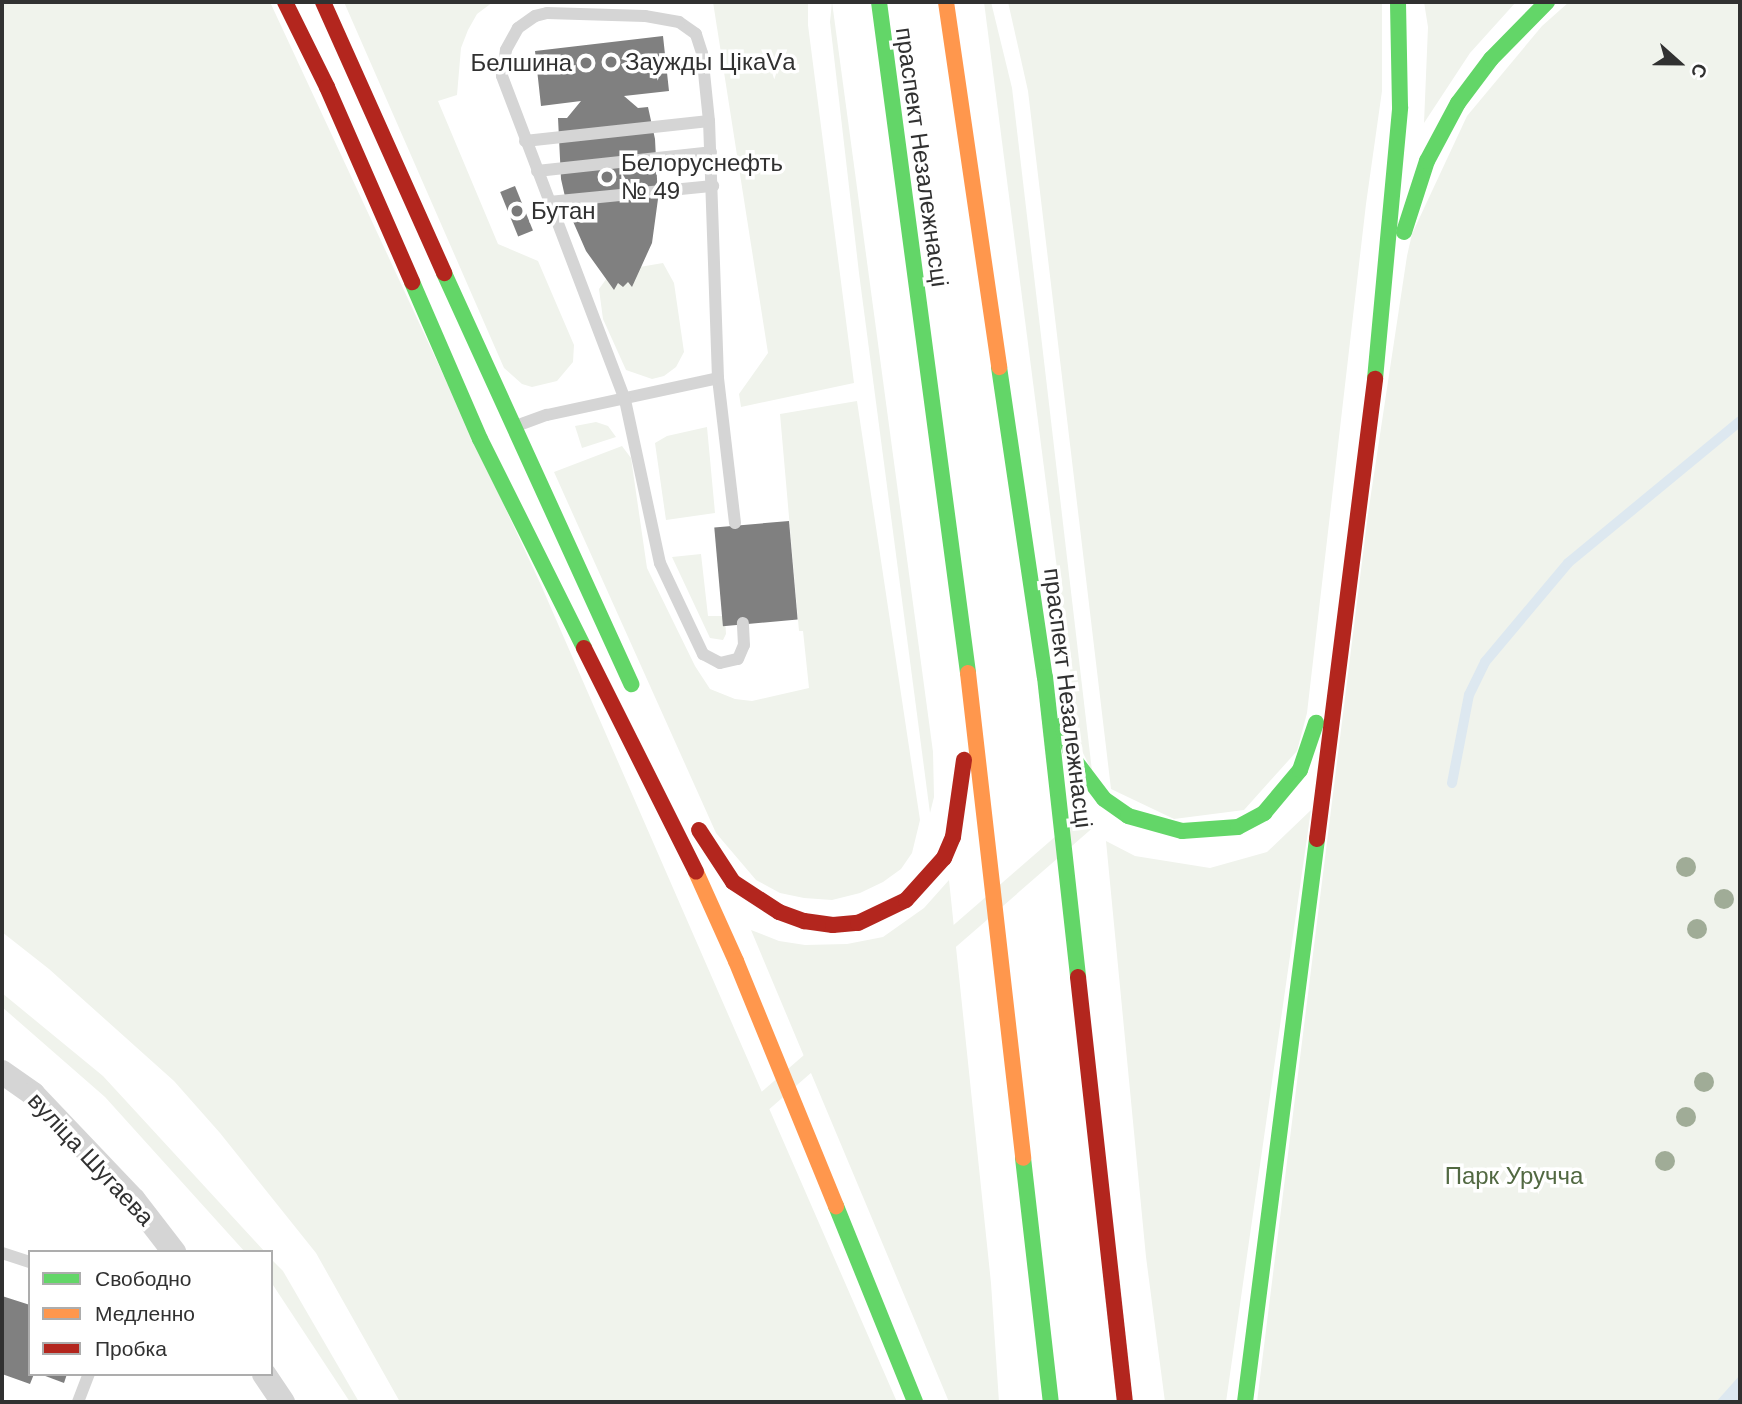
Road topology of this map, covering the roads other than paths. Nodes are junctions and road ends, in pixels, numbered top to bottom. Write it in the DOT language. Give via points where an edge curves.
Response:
graph roads {
  1 [pos="285,2"];
  2 [pos="323,2"];
  3 [pos="879,2"];
  4 [pos="946,2"];
  5 [pos="1398,2"];
  6 [pos="1547,2"];
  7 [pos="709,121"];
  8 [pos="525,141"];
  9 [pos="711,152"];
  10 [pos="537,171"];
  11 [pos="713,186"];
  12 [pos="549,202"];
  13 [pos="1377,364"];
  14 [pos="718,378"];
  15 [pos="625,400"];
  16 [pos="496,433"];
  17 [pos="735,523"];
  18 [pos="1343,616"];
  19 [pos="743,624"];
  20 [pos="1045,677"];
  21 [pos="636,695"];
  22 [pos="972,706"];
  23 [pos="694,820"];
  24 [pos="2,1072"];
  25 [pos="172,1250"];
  26 [pos="2,1253"];
  27 [pos="28,1261"];
  28 [pos="88,1376"];
  29 [pos="265,1376"];
  30 [pos="78,1402"];
  31 [pos="283,1402"];
  32 [pos="915,1402"];
  33 [pos="1051,1402"];
  34 [pos="1125,1402"];
  35 [pos="1245,1402"];
  1 -- 16 [label="highway"];
  2 -- 16 [label="highway"];
  3 -- 22 [label="highway, праспект Незалежнасці"];
  4 -- 20 [label="highway, праспект Незалежнасці"];
  5 -- 13 [label="highway" via="1399,107"];
  6 -- 13 [label="highway" via="1491,59 1458,103 1427,161 1400,247"];
  7 -- 8 [label="lane"];
  7 -- 8 [label="lane" via="702,53 696,34 680,22 645,16 547,13 518,27 506,50 502,76"];
  7 -- 9 [label="lane"];
  8 -- 10 [label="lane"];
  9 -- 10 [label="lane"];
  9 -- 11 [label="lane"];
  10 -- 12 [label="lane"];
  11 -- 12 [label="lane"];
  11 -- 14 [label="lane"];
  12 -- 15 [label="lane"];
  13 -- 18 [label="highway"];
  14 -- 15 [label="lane"];
  14 -- 17 [label="lane"];
  15 -- 16 [label="lane" via="547,415"];
  15 -- 19 [label="lane" via="660,563 703,653 720,663 738,659 744,645"];
  16 -- 21 [label="highway"];
  16 -- 32 [label="highway" via="736,961"];
  18 -- 20 [label="highway" via="1300,770 1264,813 1238,827 1182,831 1128,816 1104,799 1073,758"];
  18 -- 35 [label="highway"];
  20 -- 34 [label="highway, праспект Незалежнасці"];
  22 -- 23 [label="highway" via="953,837 944,858 923,884 884,913 858,923 833,925 779,912 733,882 705,845"];
  22 -- 33 [label="highway, праспект Незалежнасці"];
  24 -- 25 [label="street, вуліца Шугаева" via="33,1094 134,1200"];
  26 -- 27 [label="lane"];
  28 -- 30 [label="lane"];
  29 -- 31 [label="street"];
}
